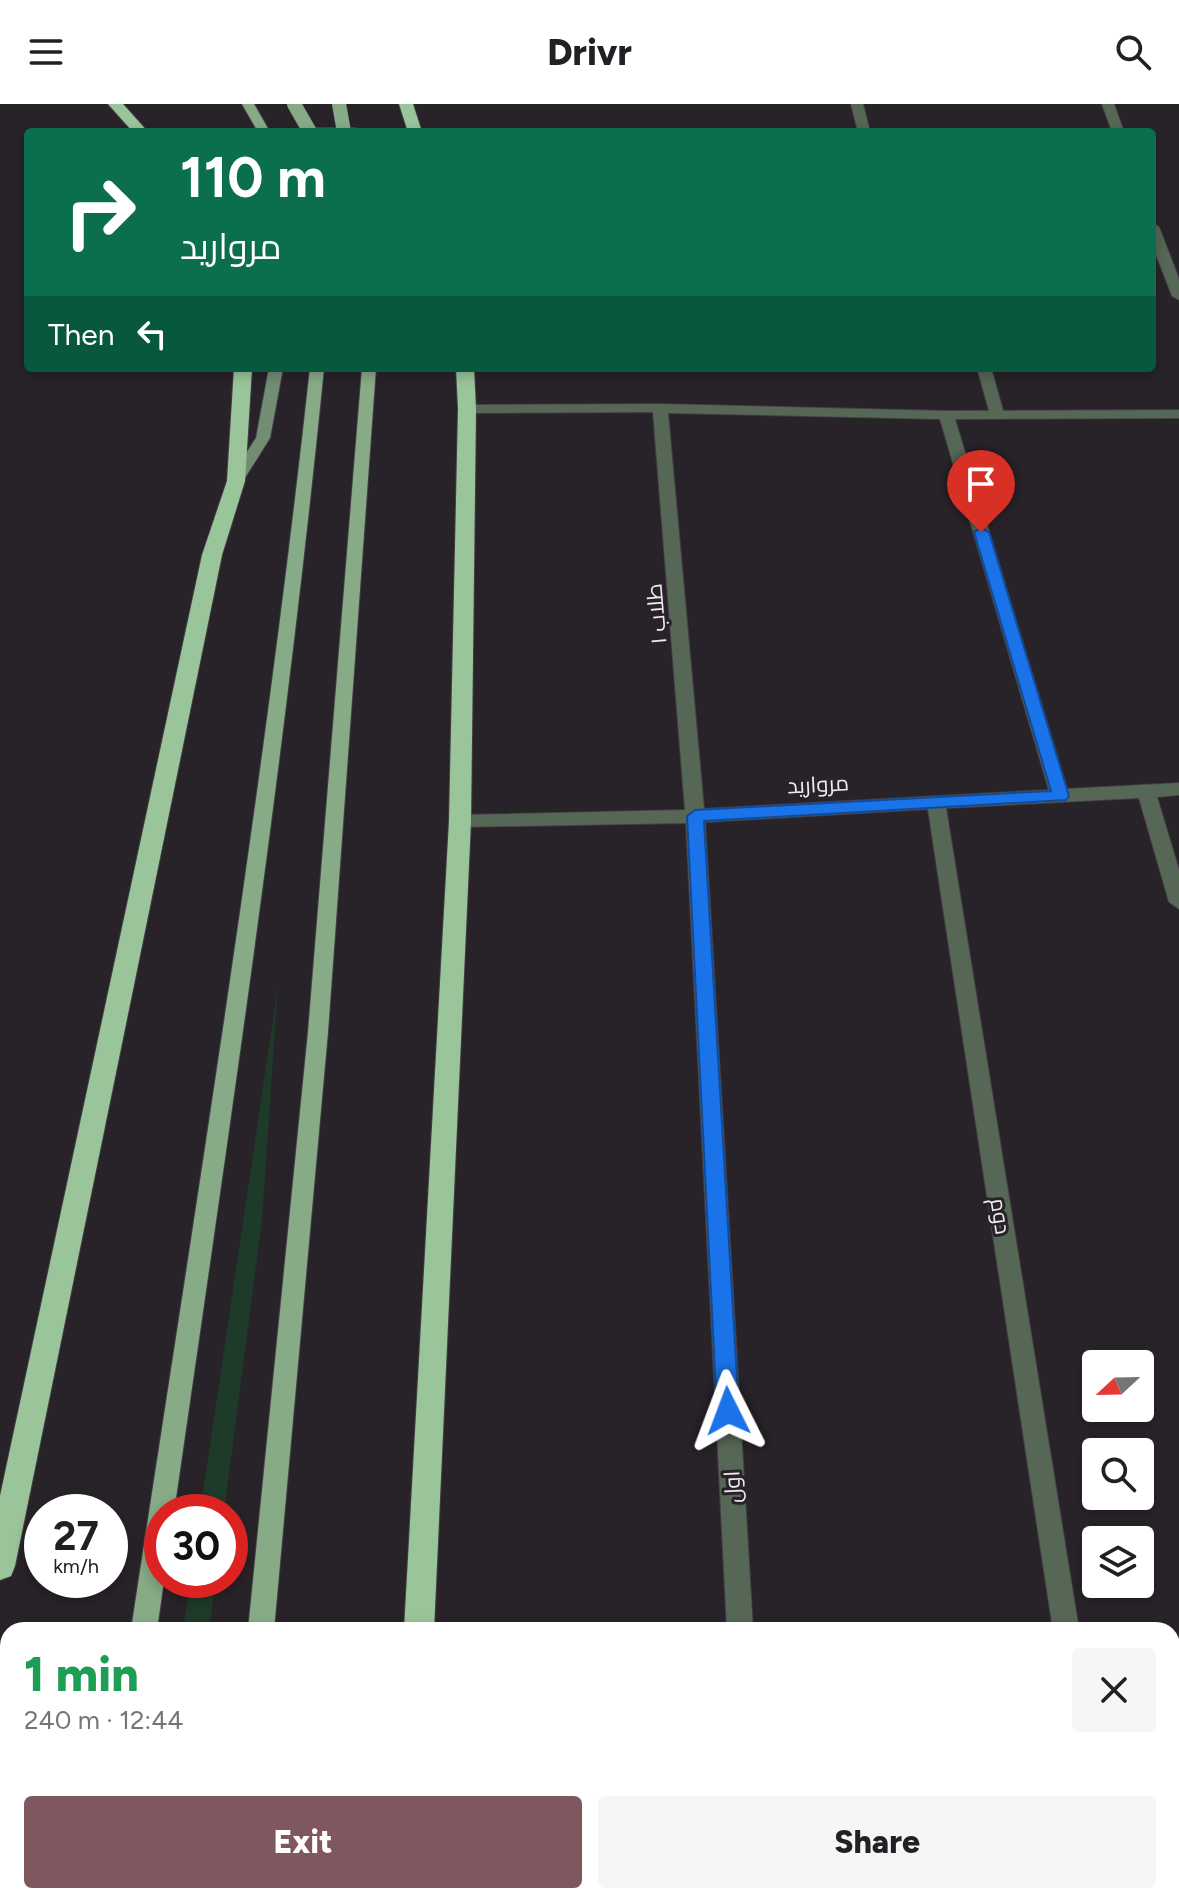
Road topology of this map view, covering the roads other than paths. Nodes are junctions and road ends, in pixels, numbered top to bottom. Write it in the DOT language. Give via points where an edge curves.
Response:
graph roads {
  1 [pos="115,104"];
  2 [pos="248,104"];
  3 [pos="294,104"];
  4 [pos="339,104"];
  5 [pos="406,104"];
  6 [pos="857,104"];
  7 [pos="1108,104"];
  8 [pos="137,128"];
  9 [pos="262,128"];
  10 [pos="307,128"];
  11 [pos="343,128"];
  12 [pos="414,128"];
  13 [pos="863,128"];
  14 [pos="1117,128"];
  15 [pos="1156,248"];
  16 [pos="1179,248"];
  17 [pos="1179,296"];
  18 [pos="243,372"];
  19 [pos="275,372"];
  20 [pos="317,372"];
  21 [pos="369,372"];
  22 [pos="465,372"];
  23 [pos="985,372"];
  24 [pos="660,408"];
  25 [pos="467,409"];
  26 [pos="997,414"];
  27 [pos="1179,414"];
  28 [pos="946,415"];
  29 [pos="236,481"];
  30 [pos="1179,789"];
  31 [pos="1146,791"];
  32 [pos="1060,796"];
  33 [pos="936,801"];
  34 [pos="695,816"];
  35 [pos="460,821"];
  36 [pos="1179,902"];
  37 [pos="0,1566"];
  38 [pos="145,1622"];
  39 [pos="262,1622"];
  40 [pos="419,1622"];
  41 [pos="740,1622"];
  42 [pos="1065,1622"];
  1 -- 8 [label="highway"];
  2 -- 9 [label="main road"];
  3 -- 10 [label="main road, bridge"];
  4 -- 11 [label="main road, bridge"];
  5 -- 12 [label="highway"];
  6 -- 13 [label="street"];
  7 -- 14 [label="street"];
  15 -- 16 [label="street"];
  15 -- 17 [label="street"];
  18 -- 29 [label="highway"];
  19 -- 29 [label="street" via="263,438"];
  20 -- 38 [label="main road" via="239,984"];
  21 -- 39 [label="main road" via="318,1032"];
  22 -- 25 [label="highway"];
  23 -- 26 [label="street"];
  24 -- 25 [label="street"];
  24 -- 28 [label="street"];
  24 -- 34 [label="street, طلاب ۱"];
  25 -- 35 [label="highway"];
  26 -- 27 [label="street"];
  26 -- 28 [label="street"];
  28 -- 32 [label="street"];
  29 -- 37 [label="highway" via="209,570"];
  30 -- 31 [label="street, مروارید"];
  31 -- 32 [label="street, مروارید"];
  31 -- 36 [label="street"];
  32 -- 33 [label="street, مروارید"];
  33 -- 34 [label="street, مروارید"];
  33 -- 42 [label="street, دوم"];
  34 -- 35 [label="street, مروارید"];
  34 -- 41 [label="street, اول"];
  35 -- 40 [label="highway"];
}
